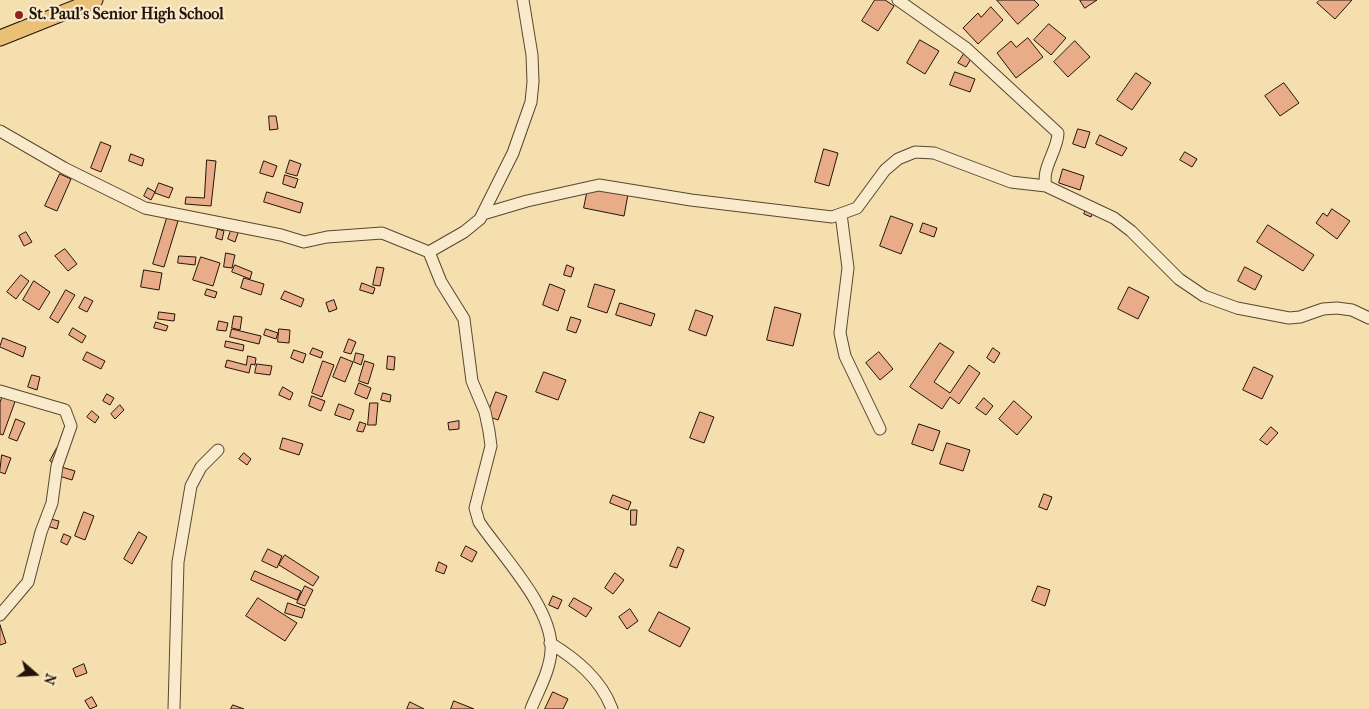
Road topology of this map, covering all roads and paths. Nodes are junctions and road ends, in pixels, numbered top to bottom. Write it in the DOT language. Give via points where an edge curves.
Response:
graph roads {
  1 [pos="95,0"];
  2 [pos="523,0"];
  3 [pos="898,0"];
  4 [pos="0,38"];
  5 [pos="0,131"];
  6 [pos="1046,186"];
  7 [pos="484,214"];
  8 [pos="842,214"];
  9 [pos="429,252"];
  10 [pos="1369,318"];
  11 [pos="0,391"];
  12 [pos="880,429"];
  13 [pos="218,450"];
  14 [pos="0,615"];
  15 [pos="550,643"];
  16 [pos="174,709"];
  17 [pos="530,709"];
  18 [pos="612,709"];
  1 -- 4 [label="main road"];
  2 -- 7 [label="street" via="532,55 531,102 513,153"];
  3 -- 6 [label="street" via="966,48 1058,132 1046,172"];
  5 -- 9 [label="street" via="64,168 146,208 304,242 382,233"];
  6 -- 8 [label="street" via="1011,182 934,154 915,152 898,159 885,170 857,208"];
  6 -- 10 [label="street" via="1114,218 1179,279 1204,296 1237,308 1290,318 1336,308 1352,310"];
  7 -- 8 [label="street" via="599,185 832,218"];
  7 -- 9 [label="street" via="464,232"];
  8 -- 12 [label="street" via="848,268 840,333 845,356"];
  9 -- 15 [label="street" via="441,282 464,319 472,381 489,431 491,446 475,508 479,522 538,605"];
  11 -- 14 [label="street" via="65,410 71,426 57,466 52,503 28,582"];
  13 -- 16 [label="street" via="201,467 191,486 178,562"];
  15 -- 17 [label="street" via="546,673"];
  15 -- 18 [label="street" via="583,667 598,684"];
}
